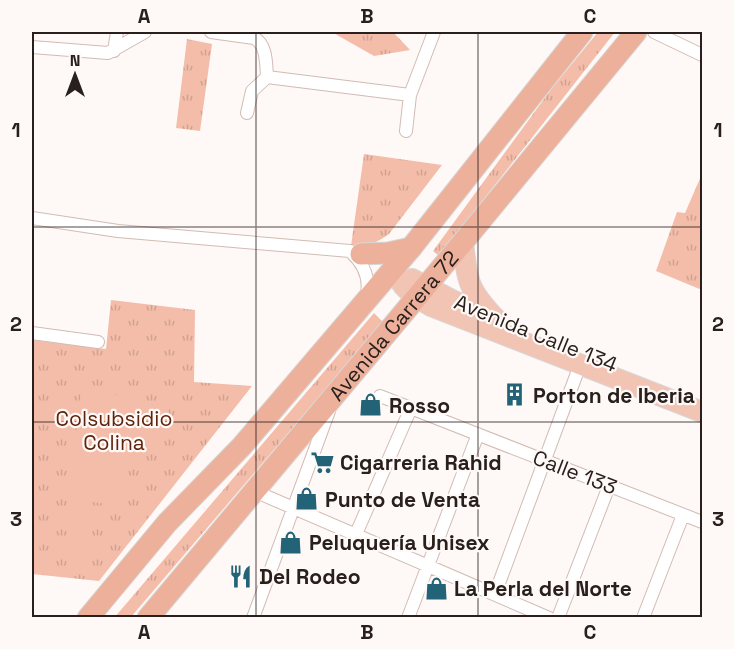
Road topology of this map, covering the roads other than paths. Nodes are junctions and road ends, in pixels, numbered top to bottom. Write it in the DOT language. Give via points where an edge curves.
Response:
graph roads {
  1 [pos="117,32"];
  2 [pos="145,32"];
  3 [pos="211,32"];
  4 [pos="267,32"];
  5 [pos="434,32"];
  6 [pos="582,32"];
  7 [pos="636,32"];
  8 [pos="654,32"];
  9 [pos="32,47"];
  10 [pos="264,48"];
  11 [pos="114,51"];
  12 [pos="702,55"];
  13 [pos="267,77"];
  14 [pos="410,95"];
  15 [pos="247,113"];
  16 [pos="406,131"];
  17 [pos="32,218"];
  18 [pos="463,242"];
  19 [pos="411,248"];
  20 [pos="355,253"];
  21 [pos="394,268"];
  22 [pos="421,292"];
  23 [pos="364,302"];
  24 [pos="496,319"];
  25 [pos="32,333"];
  26 [pos="98,342"];
  27 [pos="580,364"];
  28 [pos="334,396"];
  29 [pos="380,396"];
  30 [pos="702,398"];
  31 [pos="411,408"];
  32 [pos="702,412"];
  33 [pos="478,434"];
  34 [pos="242,446"];
  35 [pos="545,461"];
  36 [pos="609,486"];
  37 [pos="255,491"];
  38 [pos="294,508"];
  39 [pos="683,514"];
  40 [pos="702,522"];
  41 [pos="356,534"];
  42 [pos="429,566"];
  43 [pos="495,594"];
  44 [pos="88,618"];
  45 [pos="104,618"];
  46 [pos="148,618"];
  47 [pos="253,618"];
  48 [pos="408,618"];
  49 [pos="549,618"];
  50 [pos="558,618"];
  51 [pos="643,618"];
  1 -- 11 [label="street"];
  2 -- 11 [label="street"];
  3 -- 10 [label="street" via="254,38"];
  4 -- 10 [label="street"];
  5 -- 14 [label="street"];
  6 -- 19 [label="highway, Avenida Carrera 72"];
  7 -- 18 [label="highway, Avenida Carrera 72"];
  8 -- 12 [label="street"];
  9 -- 11 [label="street" via="101,54"];
  10 -- 13 [label="street"];
  13 -- 14 [label="street"];
  13 -- 15 [label="street" via="252,91"];
  14 -- 16 [label="street"];
  17 -- 20 [label="street" via="117,231"];
  18 -- 22 [label="highway, Avenida Carrera 72"];
  18 -- 24 [label="main road" via="471,290"];
  19 -- 20 [label="highway" via="388,254"];
  19 -- 21 [label="highway, Avenida Carrera 72"];
  20 -- 21 [label="street"];
  20 -- 23 [label="street" via="367,277"];
  21 -- 22 [label="main road, Avenida Calle 134" via="402,285"];
  21 -- 23 [label="highway, Avenida Carrera 72"];
  22 -- 24 [label="main road, Avenida Calle 134"];
  22 -- 27 [label="main road, Avenida Calle 134" via="448,314"];
  22 -- 28 [label="highway, Avenida Carrera 72"];
  23 -- 34 [label="highway, Avenida Carrera 72"];
  24 -- 30 [label="main road, Avenida Calle 134"];
  25 -- 26 [label="street"];
  27 -- 32 [label="main road, Avenida Calle 134"];
  27 -- 35 [label="street"];
  28 -- 37 [label="highway, Avenida Carrera 72"];
  28 -- 38 [label="street"];
  29 -- 31 [label="street, Calle 133"];
  31 -- 33 [label="street, Calle 133"];
  31 -- 41 [label="street"];
  33 -- 35 [label="street, Calle 133"];
  33 -- 42 [label="street"];
  34 -- 44 [label="highway, Avenida Carrera 72" via="167,524"];
  34 -- 45 [label="highway, Avenida Carrera 72"];
  35 -- 36 [label="street, Calle 133"];
  35 -- 43 [label="street"];
  36 -- 39 [label="street, Calle 133"];
  36 -- 50 [label="street"];
  37 -- 38 [label="street"];
  37 -- 46 [label="highway, Avenida Carrera 72"];
  38 -- 41 [label="street"];
  38 -- 47 [label="street"];
  39 -- 40 [label="street, Calle 133"];
  39 -- 51 [label="street"];
  41 -- 42 [label="street"];
  42 -- 43 [label="street"];
  42 -- 48 [label="street"];
  43 -- 49 [label="street"];
}
